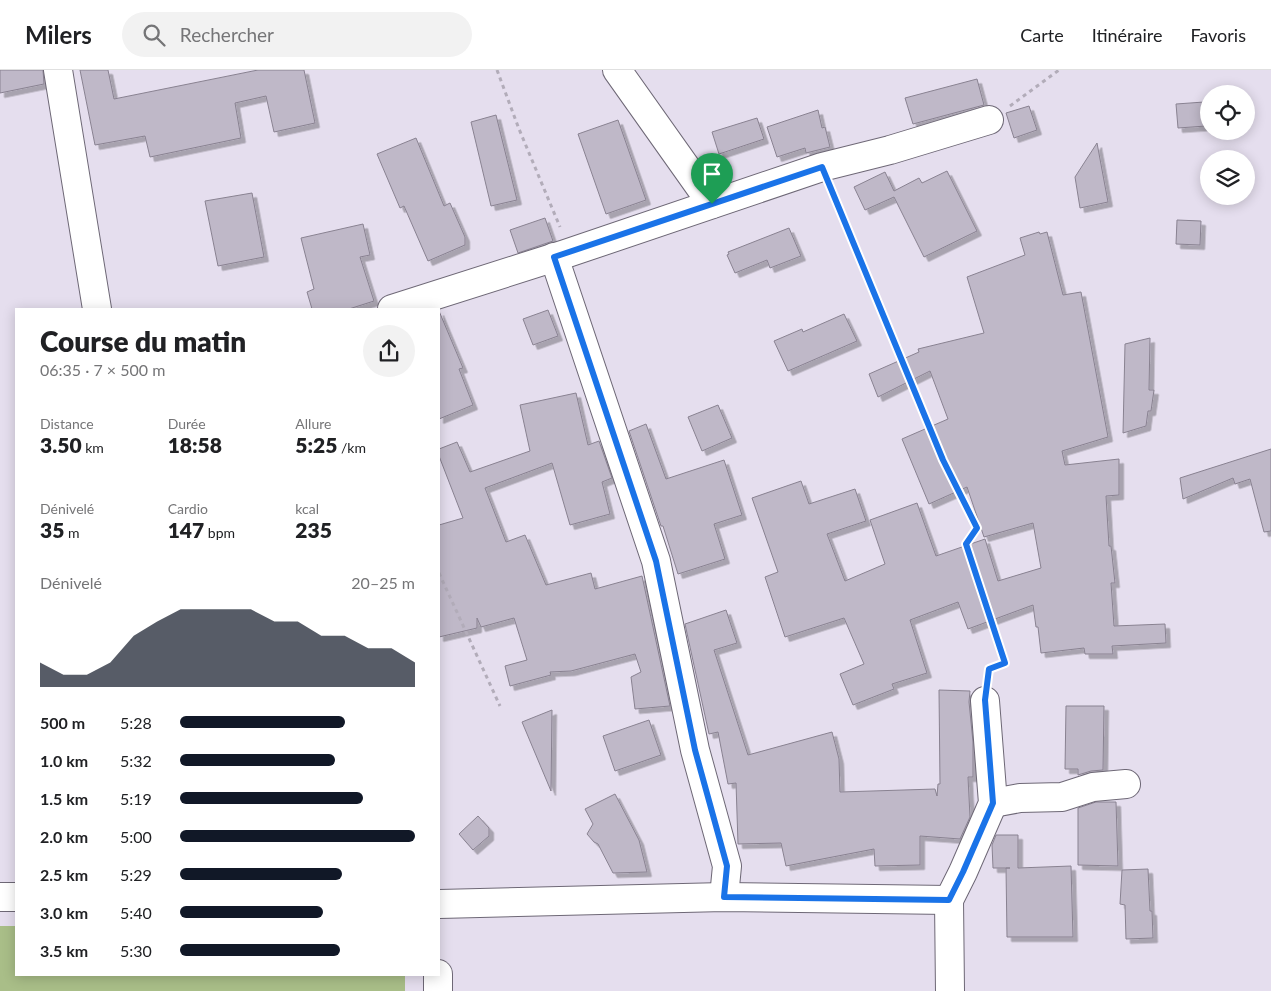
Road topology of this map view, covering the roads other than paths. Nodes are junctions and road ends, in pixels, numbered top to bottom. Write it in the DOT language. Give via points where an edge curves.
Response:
graph roads {
  1 [pos="58,70"];
  2 [pos="617,70"];
  3 [pos="989,120"];
  4 [pos="712,204"];
  5 [pos="559,256"];
  6 [pos="97,308"];
  7 [pos="395,308"];
  8 [pos="985,700"];
  9 [pos="1126,784"];
  10 [pos="993,803"];
  11 [pos="0,897"];
  12 [pos="15,897"];
  13 [pos="724,897"];
  14 [pos="949,900"];
  15 [pos="440,904"];
  16 [pos="438,976"];
  17 [pos="438,991"];
  18 [pos="950,991"];
  1 -- 6 [label="street"];
  2 -- 4 [label="street"];
  3 -- 4 [label="street" via="822,167"];
  4 -- 5 [label="street"];
  5 -- 7 [label="street"];
  5 -- 13 [label="street" via="656,561 695,750 727,866"];
  8 -- 10 [label="street"];
  9 -- 10 [label="street" via="1093,787 1062,797 1020,798"];
  10 -- 14 [label="street"];
  11 -- 12 [label="street"];
  13 -- 14 [label="street"];
  13 -- 15 [label="street"];
  14 -- 18 [label="street"];
  16 -- 17 [label="street"];
}
